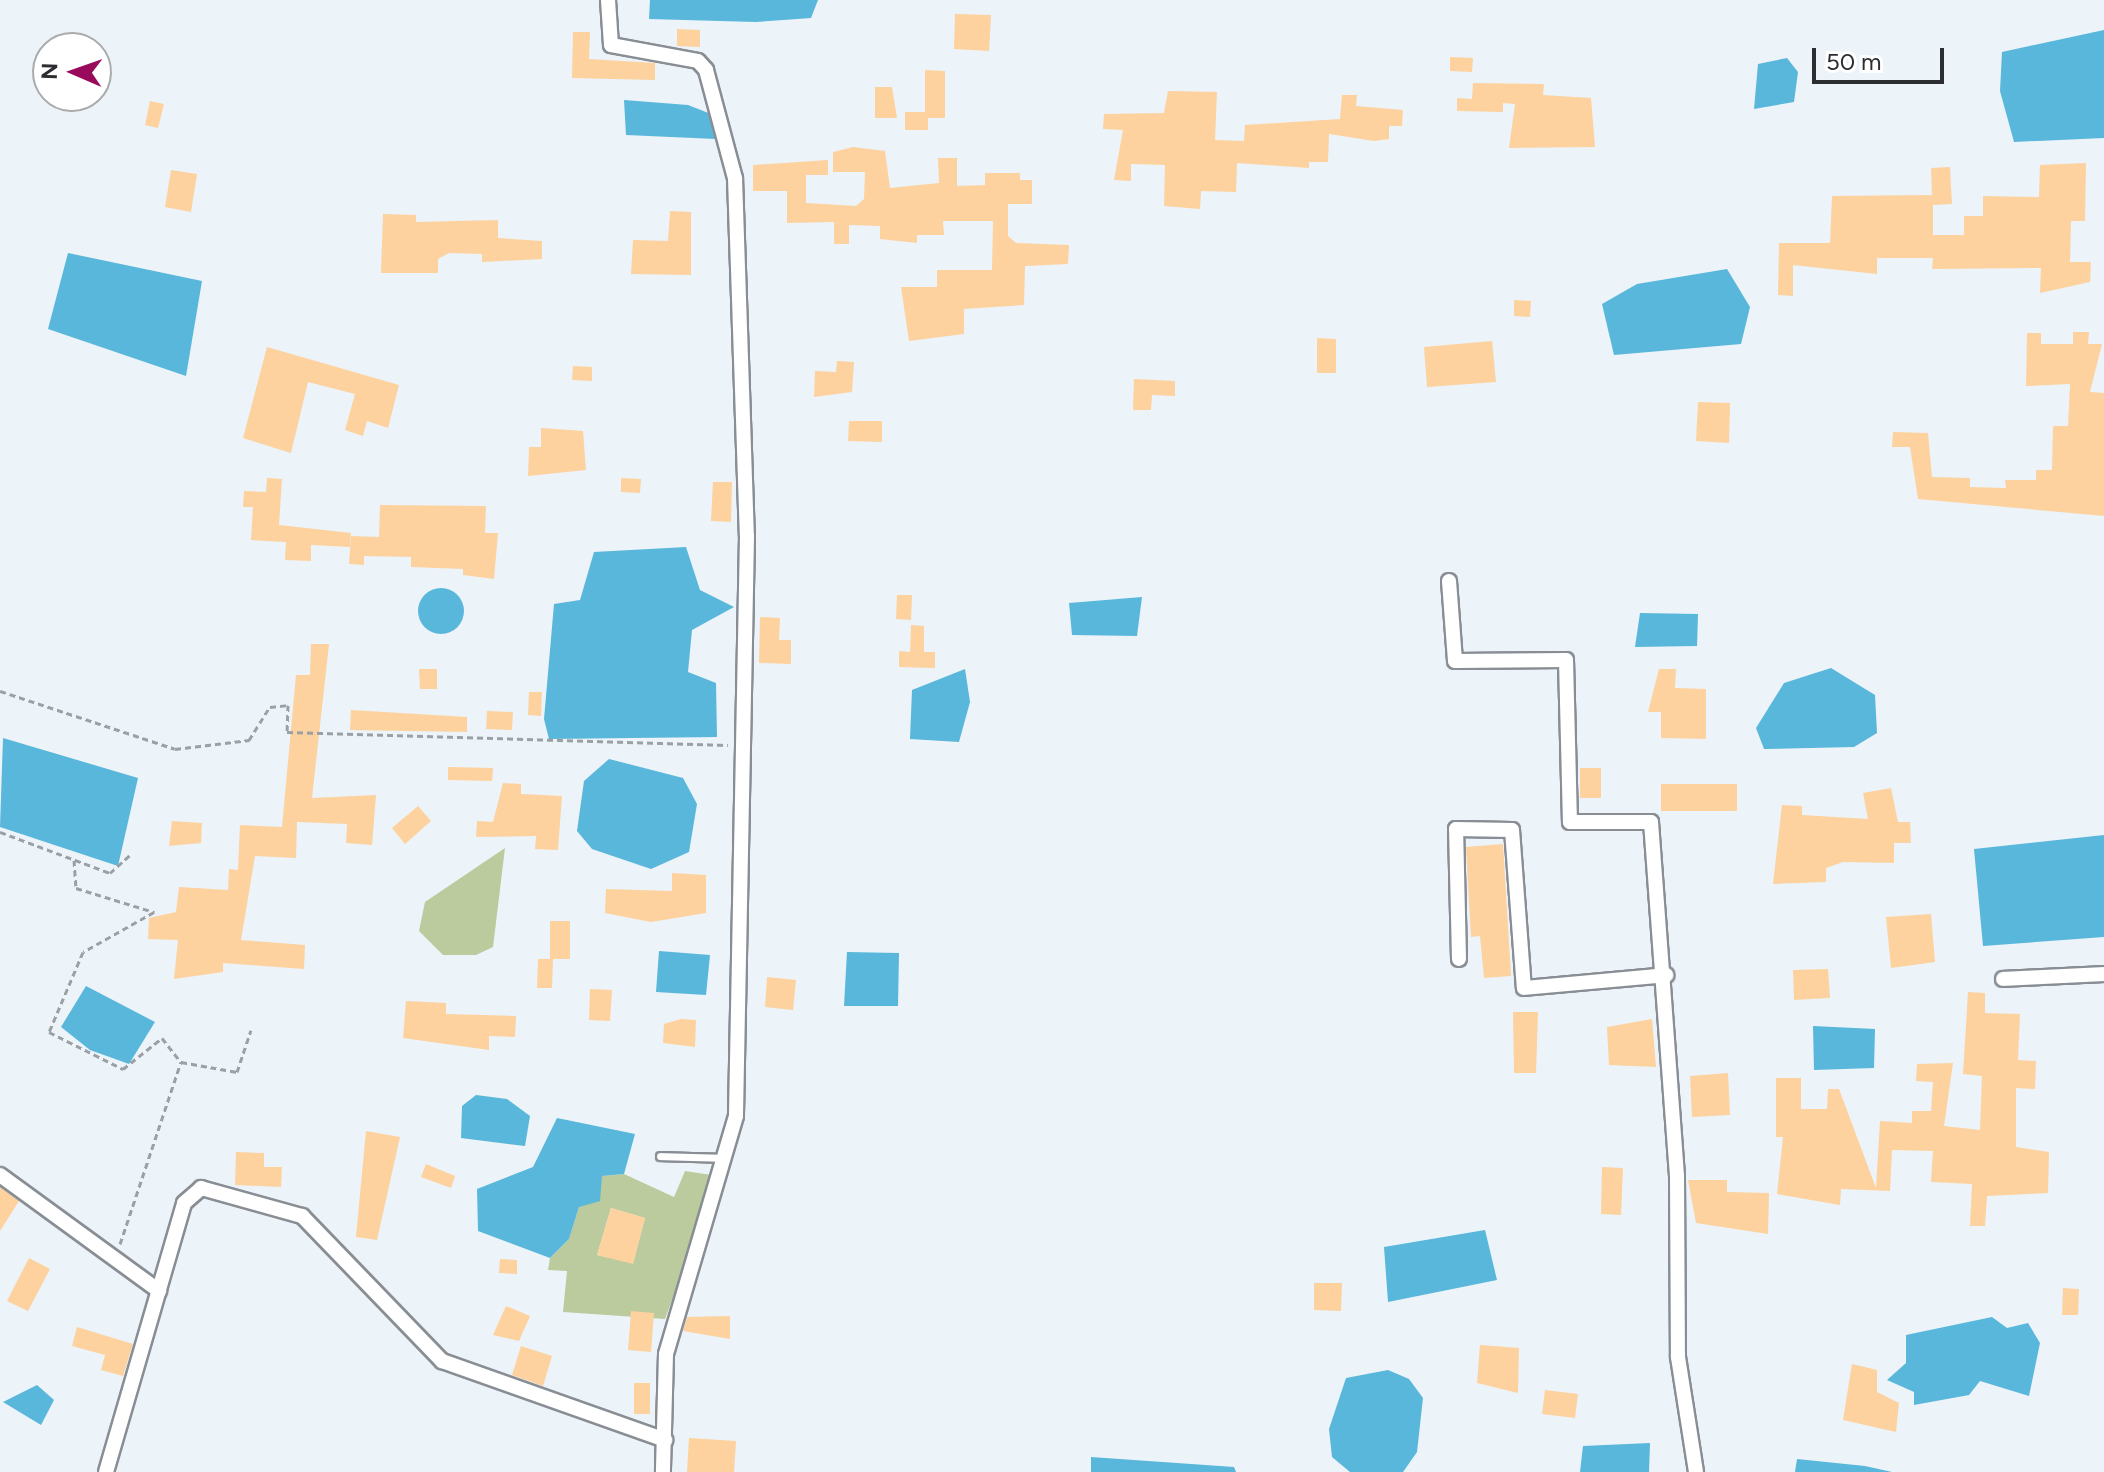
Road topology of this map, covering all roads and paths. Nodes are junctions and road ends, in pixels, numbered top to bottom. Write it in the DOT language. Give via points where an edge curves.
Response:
graph roads {
  1 [pos="608,0"];
  2 [pos="1449,581"];
  3 [pos="0,691"];
  4 [pos="742,745"];
  5 [pos="0,832"];
  6 [pos="130,855"];
  7 [pos="74,860"];
  8 [pos="1459,959"];
  9 [pos="2104,974"];
  10 [pos="1666,975"];
  11 [pos="2003,979"];
  12 [pos="251,1030"];
  13 [pos="181,1062"];
  14 [pos="660,1156"];
  15 [pos="726,1158"];
  16 [pos="0,1175"];
  17 [pos="109,1261"];
  18 [pos="159,1291"];
  19 [pos="665,1440"];
  20 [pos="106,1472"];
  21 [pos="663,1472"];
  22 [pos="1696,1472"];
  1 -- 4 [label="street" via="611,45 698,61 727,131 747,536"];
  2 -- 10 [label="street" via="1455,661 1566,660 1570,822 1651,822"];
  3 -- 4 [label="path" via="175,749 249,740 270,707 288,705 287,732"];
  4 -- 15 [label="street" via="736,1116"];
  5 -- 7 [label="path"];
  6 -- 7 [label="path" via="110,873"];
  7 -- 13 [label="path" via="76,888 154,912 83,952 49,1032 123,1069 162,1038"];
  8 -- 10 [label="street" via="1456,829 1512,830 1524,988"];
  9 -- 11 [label="street"];
  10 -- 22 [label="street" via="1678,1357"];
  12 -- 13 [label="path" via="237,1072"];
  13 -- 17 [label="path"];
  14 -- 15 [label="lane"];
  15 -- 19 [label="street" via="673,1324"];
  16 -- 17 [label="street"];
  17 -- 18 [label="street"];
  18 -- 19 [label="street" via="191,1190 302,1216 442,1361"];
  18 -- 20 [label="street"];
  19 -- 21 [label="street"];
}
